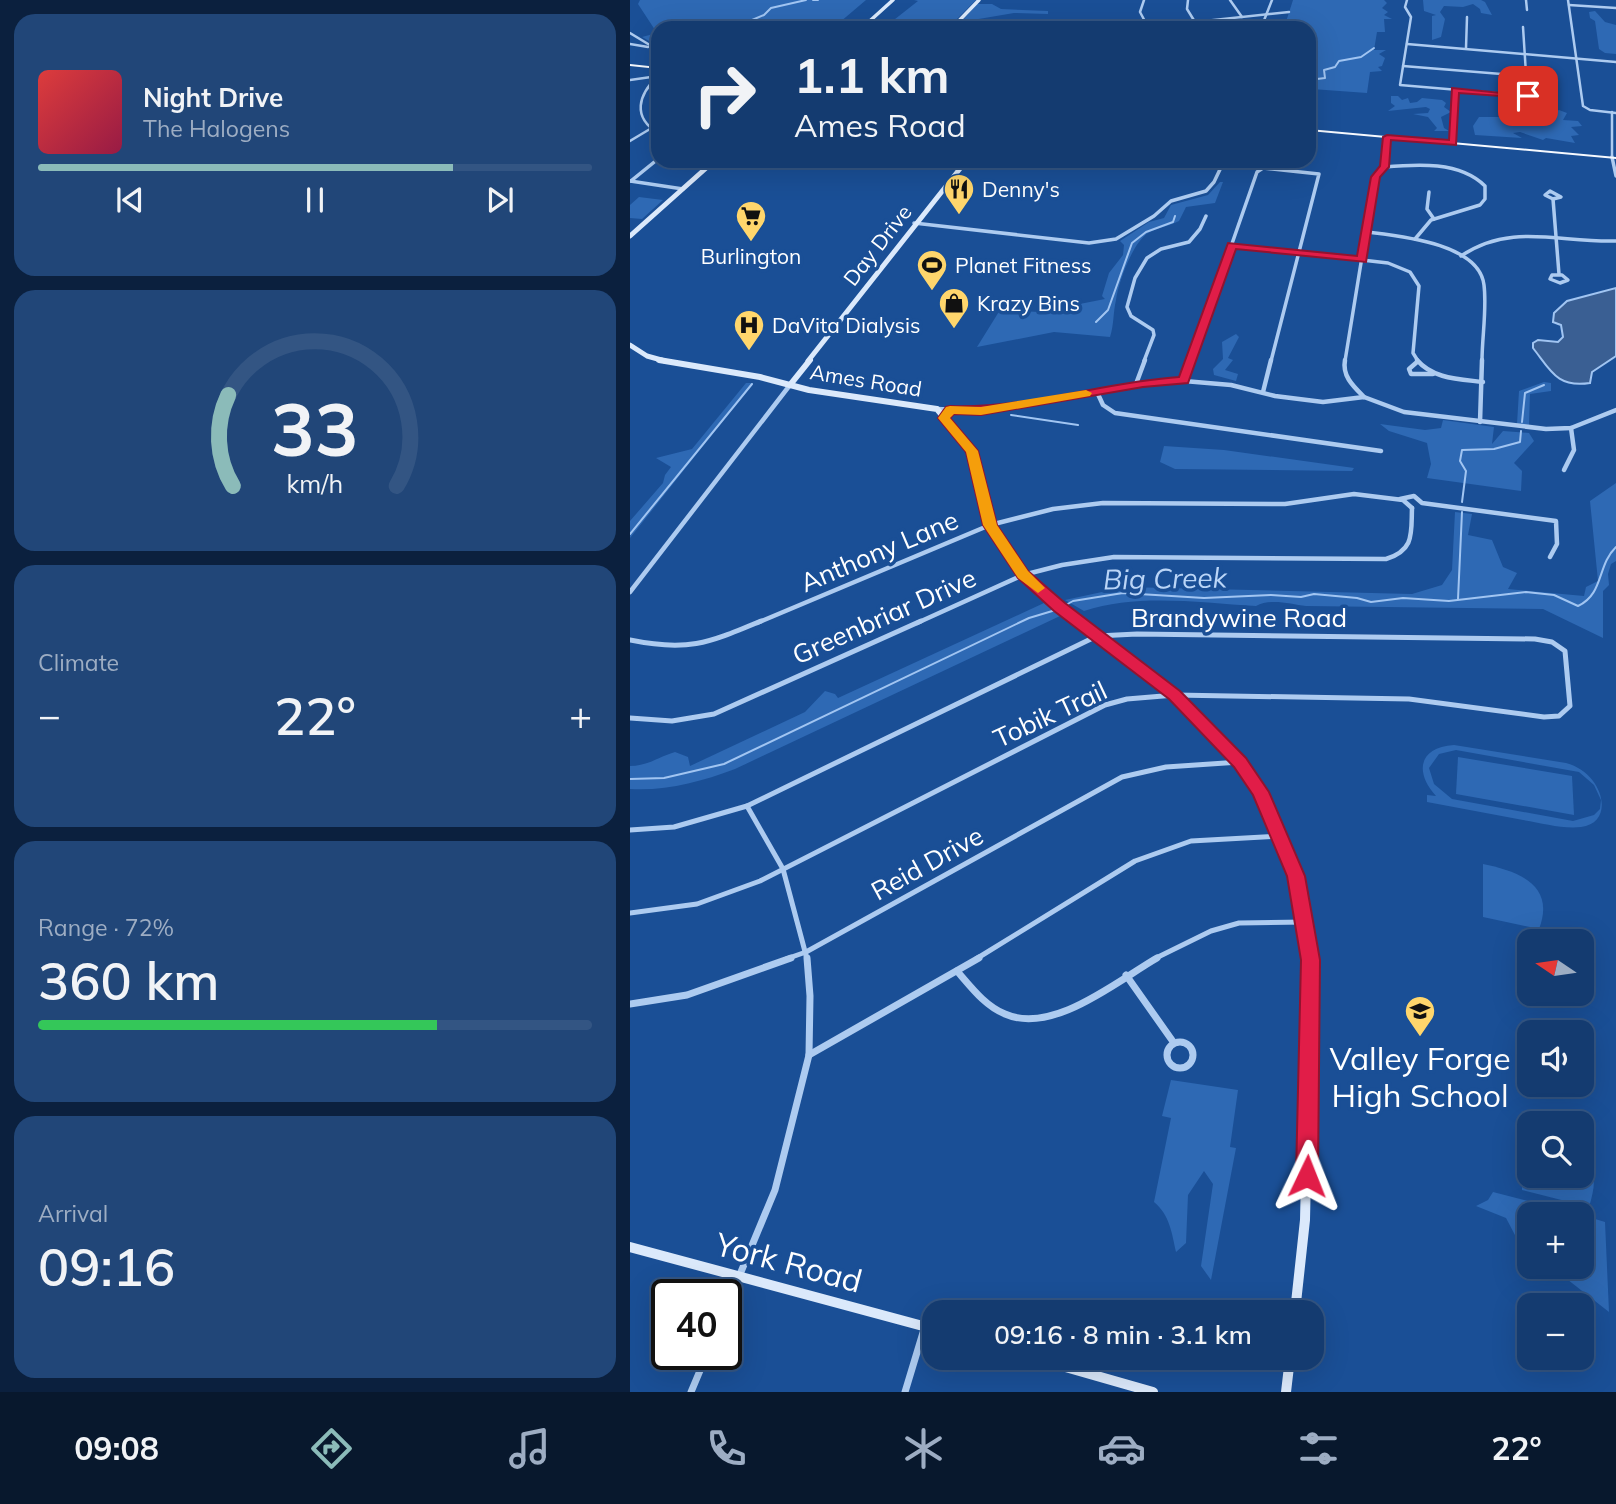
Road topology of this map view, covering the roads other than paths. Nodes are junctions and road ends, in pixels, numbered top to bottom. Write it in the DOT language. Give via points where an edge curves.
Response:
graph roads {
  1 [pos="893,0"];
  2 [pos="979,0"];
  3 [pos="1144,0"];
  4 [pos="1188,0"];
  5 [pos="1230,0"];
  6 [pos="1272,0"];
  7 [pos="1408,0"];
  8 [pos="1526,0"];
  9 [pos="1569,0"];
  10 [pos="1569,5"];
  11 [pos="1614,8"];
  12 [pos="1527,10"];
  13 [pos="1289,12"];
  14 [pos="1266,15"];
  15 [pos="1614,15"];
  16 [pos="1243,17"];
  17 [pos="1467,17"];
  18 [pos="870,21"];
  19 [pos="959,21"];
  20 [pos="1145,21"];
  21 [pos="1195,21"];
  22 [pos="1205,21"];
  23 [pos="1264,21"];
  24 [pos="1523,27"];
  25 [pos="630,33"];
  26 [pos="644,43"];
  27 [pos="630,44"];
  28 [pos="1407,44"];
  29 [pos="637,45"];
  30 [pos="651,47"];
  31 [pos="651,48"];
  32 [pos="1466,48"];
  33 [pos="1525,53"];
  34 [pos="1577,60"];
  35 [pos="1616,62"];
  36 [pos="630,65"];
  37 [pos="1404,66"];
  38 [pos="651,67"];
  39 [pos="1527,76"];
  40 [pos="651,77"];
  41 [pos="630,80"];
  42 [pos="651,82"];
  43 [pos="1455,90"];
  44 [pos="1528,96"];
  45 [pos="1522,107"];
  46 [pos="1614,113"];
  47 [pos="1616,118"];
  48 [pos="650,129"];
  49 [pos="1316,131"];
  50 [pos="1387,137"];
  51 [pos="1614,138"];
  52 [pos="630,141"];
  53 [pos="1453,143"];
  54 [pos="1615,157"];
  55 [pos="651,165"];
  56 [pos="1384,167"];
  57 [pos="706,168"];
  58 [pos="960,168"];
  59 [pos="1219,168"];
  60 [pos="1319,174"];
  61 [pos="1616,176"];
  62 [pos="630,182"];
  63 [pos="683,188"];
  64 [pos="1429,192"];
  65 [pos="1553,199"];
  66 [pos="1206,216"];
  67 [pos="1434,219"];
  68 [pos="914,223"];
  69 [pos="1367,232"];
  70 [pos="630,236"];
  71 [pos="1556,237"];
  72 [pos="1415,239"];
  73 [pos="1616,241"];
  74 [pos="1232,246"];
  75 [pos="1298,253"];
  76 [pos="1461,256"];
  77 [pos="1362,260"];
  78 [pos="1559,274"];
  79 [pos="630,345"];
  80 [pos="1417,362"];
  81 [pos="1436,374"];
  82 [pos="1184,381"];
  83 [pos="1483,382"];
  84 [pos="1136,384"];
  85 [pos="790,385"];
  86 [pos="1097,391"];
  87 [pos="1263,392"];
  88 [pos="1364,397"];
  89 [pos="937,409"];
  90 [pos="950,410"];
  91 [pos="1616,410"];
  92 [pos="944,418"];
  93 [pos="1480,422"];
  94 [pos="1571,428"];
  95 [pos="1381,451"];
  96 [pos="1564,470"];
  97 [pos="1399,499"];
  98 [pos="1422,503"];
  99 [pos="1412,508"];
  100 [pos="990,525"];
  101 [pos="1550,557"];
  102 [pos="1023,575"];
  103 [pos="630,592"];
  104 [pos="1097,636"];
  105 [pos="630,640"];
  106 [pos="1175,695"];
  107 [pos="1559,716"];
  108 [pos="630,718"];
  109 [pos="1240,762"];
  110 [pos="747,806"];
  111 [pos="630,830"];
  112 [pos="1281,836"];
  113 [pos="783,869"];
  114 [pos="630,913"];
  115 [pos="1305,922"];
  116 [pos="806,952"];
  117 [pos="957,971"];
  118 [pos="1126,975"];
  119 [pos="630,1004"];
  120 [pos="1174,1042"];
  121 [pos="809,1055"];
  122 [pos="630,1247"];
  123 [pos="740,1276"];
  124 [pos="739,1279"];
  125 [pos="1296,1300"];
  126 [pos="922,1326"];
  127 [pos="922,1348"];
  128 [pos="700,1370"];
  129 [pos="1069,1370"];
  130 [pos="1289,1370"];
  131 [pos="1118,1387"];
  132 [pos="691,1392"];
  133 [pos="905,1392"];
  134 [pos="1153,1392"];
  135 [pos="1286,1392"];
  1 -- 18 [label="street"];
  2 -- 19 [label="street"];
  3 -- 20 [label="street" via="1140,12"];
  4 -- 21 [label="street" via="1187,9"];
  5 -- 16 [label="street"];
  6 -- 14 [label="street"];
  7 -- 28 [label="street"];
  8 -- 12 [label="street"];
  9 -- 10 [label="street"];
  10 -- 11 [label="street"];
  10 -- 34 [label="street"];
  11 -- 15 [label="street"];
  13 -- 14 [label="street"];
  14 -- 16 [label="street"];
  14 -- 23 [label="street"];
  16 -- 22 [label="street"];
  17 -- 32 [label="street"];
  24 -- 33 [label="street"];
  25 -- 26 [label="street"];
  26 -- 29 [label="street"];
  26 -- 30 [label="street"];
  27 -- 29 [label="street"];
  28 -- 32 [label="street"];
  28 -- 37 [label="street"];
  29 -- 31 [label="street"];
  32 -- 33 [label="street"];
  33 -- 34 [label="street"];
  33 -- 39 [label="street"];
  34 -- 35 [label="street"];
  34 -- 46 [label="street" via="1583,107"];
  36 -- 38 [label="main road"];
  37 -- 39 [label="street"];
  37 -- 43 [label="street" via="1400,85"];
  39 -- 44 [label="street"];
  40 -- 41 [label="street"];
  42 -- 48 [label="street" via="637,101 637,116"];
  43 -- 44 [label="street"];
  43 -- 53 [label="street"];
  44 -- 45 [label="street" via="1528,105"];
  46 -- 47 [label="street"];
  46 -- 51 [label="street" via="1610,114"];
  48 -- 52 [label="street"];
  49 -- 50 [label="main road"];
  50 -- 53 [label="main road"];
  50 -- 56 [label="street"];
  51 -- 54 [label="street" via="1611,154"];
  53 -- 54 [label="main road"];
  54 -- 61 [label="street"];
  55 -- 62 [label="street"];
  56 -- 67 [label="street" via="1449,168 1484,183 1485,198 1480,205"];
  56 -- 69 [label="street" via="1375,177"];
  57 -- 63 [label="street"];
  58 -- 68 [label="street, Day Drive"];
  59 -- 68 [label="street" via="1206,191 1171,201 1154,216 1106,242"];
  60 -- 74 [label="street" via="1260,170"];
  60 -- 75 [label="street"];
  62 -- 63 [label="street"];
  63 -- 70 [label="street"];
  64 -- 67 [label="street" via="1427,209"];
  65 -- 71 [label="street"];
  66 -- 84 [label="street" via="1191,243 1155,252 1140,269 1127,307 1154,335"];
  67 -- 72 [label="street"];
  68 -- 85 [label="street, Day Drive"];
  69 -- 72 [label="street"];
  69 -- 77 [label="street"];
  71 -- 73 [label="street"];
  71 -- 76 [label="street" via="1500,239"];
  71 -- 78 [label="street"];
  72 -- 76 [label="street"];
  74 -- 75 [label="street"];
  74 -- 82 [label="street"];
  75 -- 77 [label="street"];
  75 -- 87 [label="street"];
  76 -- 83 [label="street" via="1484,280"];
  77 -- 80 [label="street" via="1396,266 1417,280 1413,353"];
  77 -- 88 [label="street" via="1344,366 1350,383"];
  78 -- 78 [label="street" via="1566,276 1568,281 1550,279"];
  79 -- 85 [label="street, Ames Road" via="670,363"];
  80 -- 81 [label="street"];
  80 -- 81 [label="street" via="1409,369 1411,374"];
  81 -- 83 [label="street"];
  82 -- 84 [label="street, Ames Road"];
  82 -- 87 [label="street"];
  83 -- 93 [label="street"];
  84 -- 86 [label="street, Ames Road"];
  85 -- 89 [label="street, Ames Road"];
  85 -- 103 [label="street"];
  86 -- 90 [label="street, Ames Road" via="981,411"];
  86 -- 95 [label="street" via="1103,405 1115,413"];
  87 -- 88 [label="street" via="1323,402"];
  88 -- 93 [label="street" via="1404,412"];
  89 -- 90 [label="street, Ames Road"];
  89 -- 92 [label="street"];
  90 -- 92 [label="street"];
  91 -- 94 [label="street"];
  92 -- 100 [label="street" via="972,451"];
  93 -- 94 [label="street"];
  94 -- 96 [label="street" via="1575,436 1572,461"];
  97 -- 98 [label="street, Anthony Lane" via="1415,496"];
  97 -- 99 [label="street, Anthony Lane"];
  97 -- 100 [label="street, Anthony Lane" via="1354,494 1285,504 1103,503 1053,509"];
  98 -- 99 [label="street"];
  98 -- 101 [label="street, Anthony Lane" via="1556,521 1557,544"];
  99 -- 102 [label="street, Greenbriar Drive" via="1406,551 1386,559 1114,557"];
  100 -- 102 [label="street"];
  100 -- 105 [label="street, Anthony Lane" via="711,642 672,648"];
  102 -- 104 [label="street"];
  102 -- 108 [label="street, Greenbriar Drive" via="714,714 671,722"];
  104 -- 106 [label="street"];
  104 -- 107 [label="street, Brandywine Road" via="1535,639 1552,642 1565,651 1570,706"];
  104 -- 110 [label="street, Brandywine Road"];
  106 -- 107 [label="street, Tobik Trail" via="1409,699"];
  106 -- 109 [label="street"];
  106 -- 113 [label="street, Tobik Trail" via="1105,705"];
  109 -- 112 [label="street"];
  109 -- 116 [label="street, Reid Drive" via="1177,763 1122,777"];
  110 -- 111 [label="street, Brandywine Road" via="674,827"];
  110 -- 113 [label="street"];
  112 -- 115 [label="street" via="1296,876"];
  112 -- 117 [label="street" via="1191,841 1135,860"];
  113 -- 114 [label="street, Tobik Trail" via="701,902"];
  113 -- 116 [label="street"];
  115 -- 118 [label="street" via="1230,925 1174,947"];
  115 -- 125 [label="street" via="1311,960 1311,1058 1305,1220"];
  116 -- 119 [label="street, Reid Drive" via="687,995"];
  116 -- 121 [label="street"];
  117 -- 118 [label="street" via="986,1003 1006,1016 1028,1019 1067,1012"];
  117 -- 121 [label="street"];
  118 -- 120 [label="street"];
  120 -- 120 [label="street" via="1191,1047 1194,1055 1187,1066 1174,1067 1168,1061 1168,1048"];
  121 -- 123 [label="street" via="775,1190"];
  122 -- 123 [label="street, York Road"];
  123 -- 124 [label="street"];
  123 -- 126 [label="street, York Road"];
  127 -- 133 [label="street"];
  128 -- 132 [label="street"];
  129 -- 131 [label="street"];
  130 -- 135 [label="street"];
  131 -- 134 [label="street"];
}
